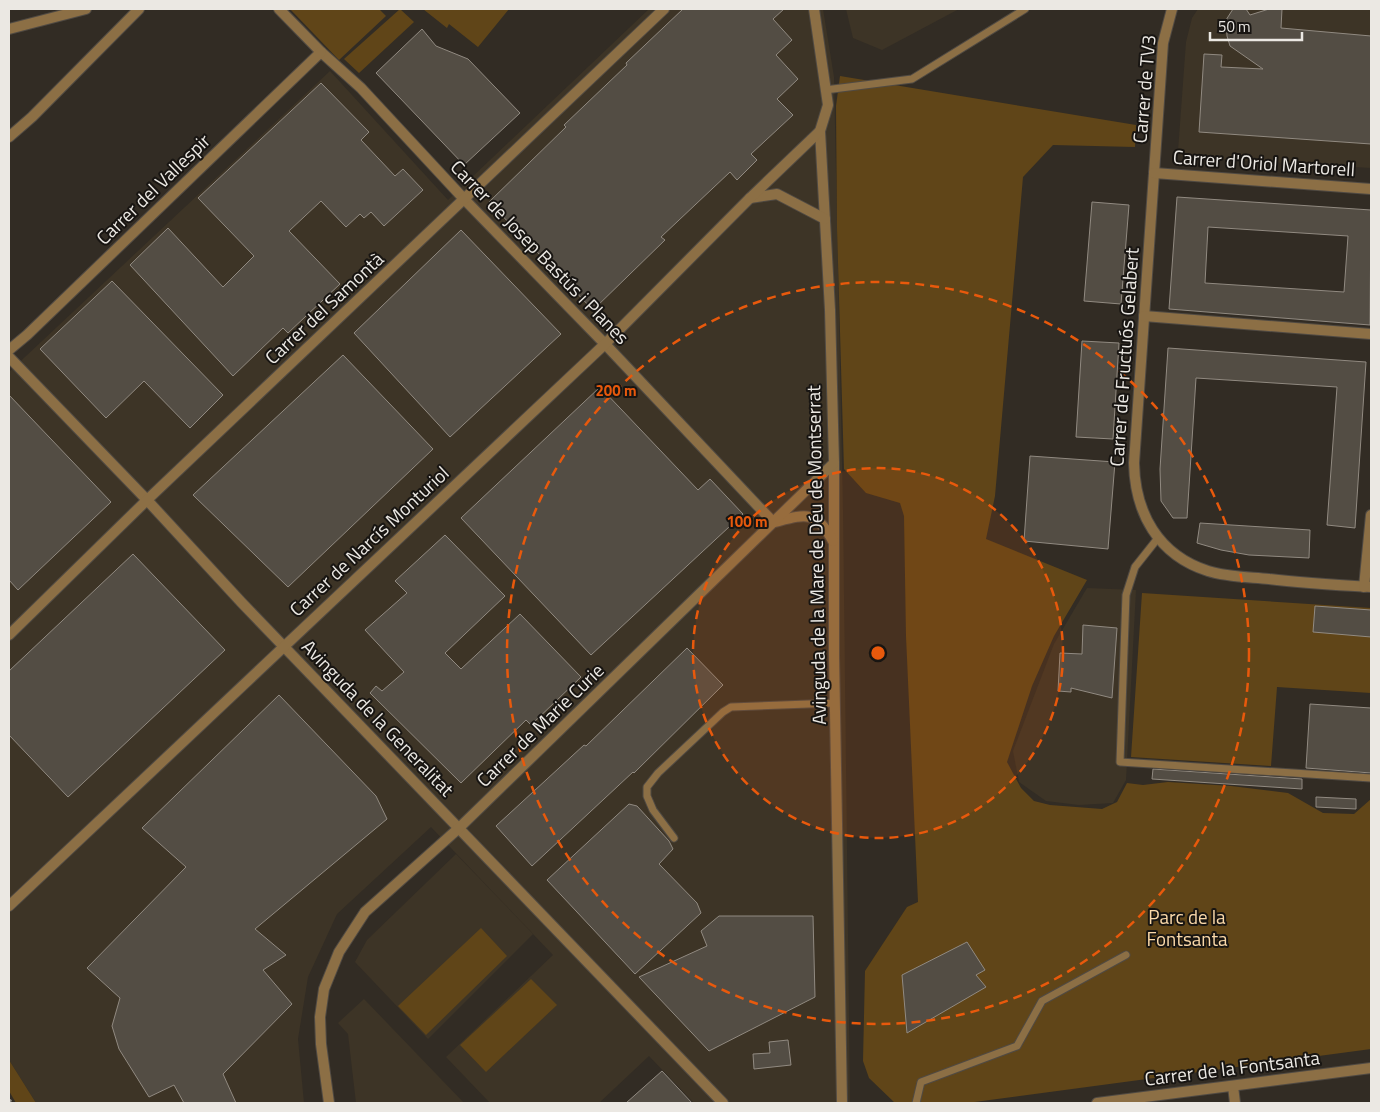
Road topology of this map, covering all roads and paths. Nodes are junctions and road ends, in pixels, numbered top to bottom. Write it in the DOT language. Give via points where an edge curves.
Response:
graph roads {
  1 [pos="86,9"];
  2 [pos="139,9"];
  3 [pos="279,9"];
  4 [pos="664,9"];
  5 [pos="814,9"];
  6 [pos="1024,9"];
  7 [pos="1172,9"];
  8 [pos="9,29"];
  9 [pos="321,52"];
  10 [pos="826,90"];
  11 [pos="820,131"];
  12 [pos="9,138"];
  13 [pos="1154,173"];
  14 [pos="1371,189"];
  15 [pos="750,198"];
  16 [pos="464,199"];
  17 [pos="826,219"];
  18 [pos="1144,316"];
  19 [pos="1371,334"];
  20 [pos="605,344"];
  21 [pos="9,350"];
  22 [pos="9,357"];
  23 [pos="834,463"];
  24 [pos="147,500"];
  25 [pos="1371,515"];
  26 [pos="773,522"];
  27 [pos="1158,538"];
  28 [pos="833,542"];
  29 [pos="1368,587"];
  30 [pos="9,636"];
  31 [pos="284,645"];
  32 [pos="835,703"];
  33 [pos="1371,778"];
  34 [pos="459,828"];
  35 [pos="674,838"];
  36 [pos="9,906"];
  37 [pos="1126,955"];
  38 [pos="1371,1068"];
  39 [pos="1232,1086"];
  40 [pos="328,1103"];
  41 [pos="723,1103"];
  42 [pos="842,1103"];
  43 [pos="916,1103"];
  44 [pos="1097,1103"];
  45 [pos="1235,1103"];
  1 -- 8 [label="street"];
  2 -- 12 [label="street"];
  3 -- 9 [label="street, Carrer de Josep Bastús i Planes"];
  4 -- 16 [label="street, Carrer del Samontà"];
  5 -- 10 [label="street, Avinguda de la Mare de Déu de Montserrat"];
  6 -- 10 [label="lane" via="912,78"];
  7 -- 13 [label="street, Carrer de TV3" via="1163,42"];
  9 -- 16 [label="street, Carrer de Josep Bastús i Planes" via="361,88"];
  9 -- 21 [label="street, Carrer del Vallespir"];
  10 -- 11 [label="street, Avinguda de la Mare de Déu de Montserrat" via="828,105"];
  11 -- 15 [label="street, Carrer de Narcís Monturiol"];
  11 -- 17 [label="street, Avinguda de la Mare de Déu de Montserrat"];
  13 -- 14 [label="street, Carrer d'Oriol Martorell"];
  13 -- 18 [label="street, Carrer de Fructuós Gelabert"];
  15 -- 17 [label="street" via="777,194"];
  15 -- 20 [label="street, Carrer de Narcís Monturiol"];
  16 -- 20 [label="street, Carrer de Josep Bastús i Planes"];
  16 -- 24 [label="street, Carrer del Samontà"];
  17 -- 23 [label="street, Avinguda de la Mare de Déu de Montserrat"];
  18 -- 19 [label="street"];
  18 -- 27 [label="street, Carrer de Fructuós Gelabert" via="1134,478 1140,505"];
  20 -- 26 [label="street, Carrer de Josep Bastús i Planes"];
  20 -- 31 [label="street, Carrer de Narcís Monturiol"];
  22 -- 24 [label="street, Avinguda de la Generalitat"];
  23 -- 26 [label="street, Carrer de Marie Curie"];
  23 -- 28 [label="street, Avinguda de la Mare de Déu de Montserrat"];
  24 -- 30 [label="street, Carrer del Samontà"];
  24 -- 31 [label="street, Avinguda de la Generalitat"];
  25 -- 29 [label="street"];
  26 -- 28 [label="street, Carrer de Marie Curie" via="800,515 811,517 824,525"];
  26 -- 34 [label="street, Carrer de Marie Curie"];
  27 -- 29 [label="street, Carrer de Fructuós Gelabert" via="1186,562 1223,575"];
  27 -- 33 [label="lane" via="1135,567 1126,595 1120,762"];
  28 -- 32 [label="street, Avinguda de la Mare de Déu de Montserrat"];
  31 -- 34 [label="street, Avinguda de la Generalitat"];
  31 -- 36 [label="street, Carrer de Narcís Monturiol"];
  32 -- 35 [label="lane" via="731,707 723,712 647,787 652,810"];
  32 -- 42 [label="street, Avinguda de la Mare de Déu de Montserrat"];
  34 -- 40 [label="street, Carrer de Marie Curie" via="365,912 338,952 324,989 320,1017"];
  34 -- 41 [label="street, Avinguda de la Generalitat"];
  37 -- 43 [label="lane" via="1042,1001 1017,1046 921,1082"];
  38 -- 39 [label="street, Carrer de la Fontsanta"];
  39 -- 44 [label="street, Carrer de la Fontsanta"];
  39 -- 45 [label="street"];
}
